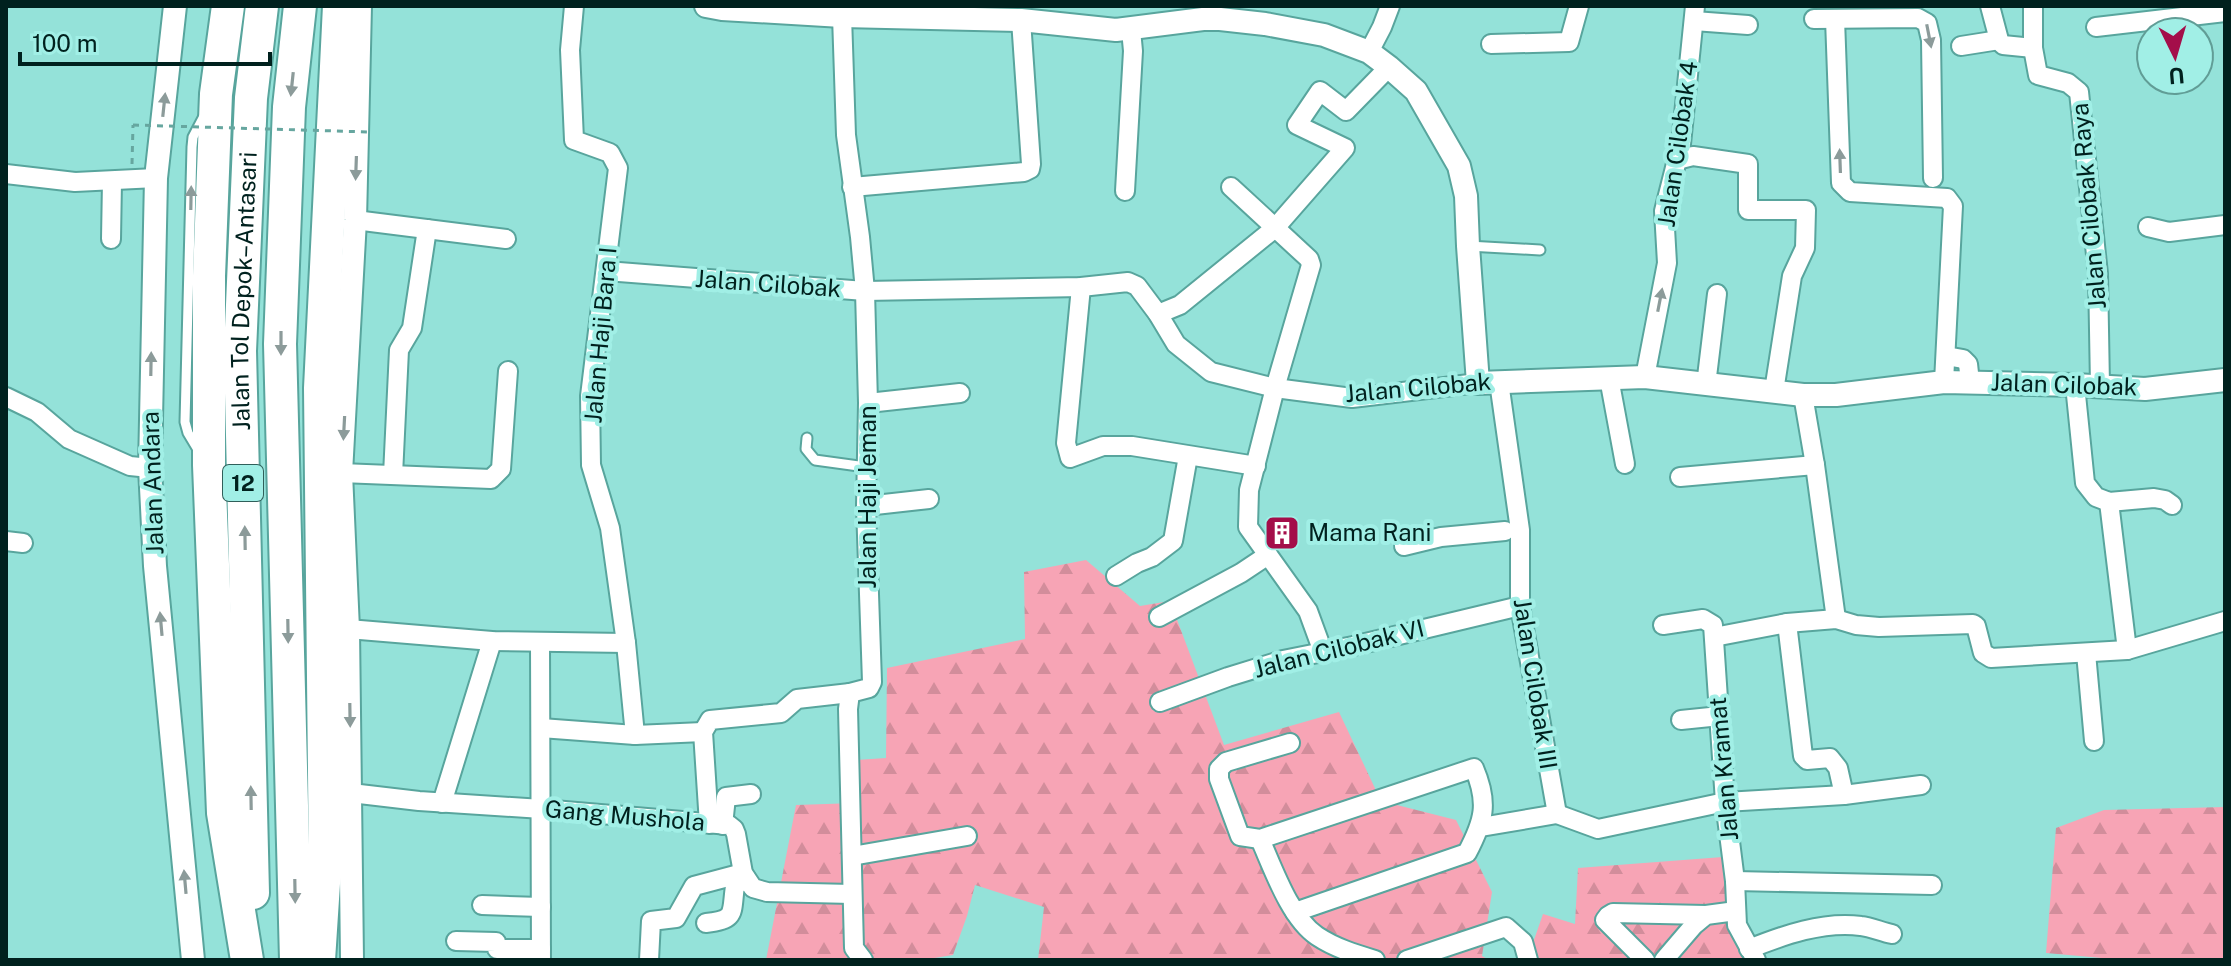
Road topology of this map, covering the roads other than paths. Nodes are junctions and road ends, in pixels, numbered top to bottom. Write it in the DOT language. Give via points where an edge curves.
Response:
graph roads {
  1 [pos="175,6"];
  2 [pos="228,6"];
  3 [pos="262,6"];
  4 [pos="300,6"];
  5 [pos="339,6"];
  6 [pos="360,6"];
  7 [pos="574,6"];
  8 [pos="706,6"];
  9 [pos="1390,6"];
  10 [pos="1579,6"];
  11 [pos="1990,6"];
  12 [pos="2033,6"];
  13 [pos="894,11"];
  14 [pos="930,12"];
  15 [pos="1202,12"];
  16 [pos="2170,12"];
  17 [pos="2225,12"];
  18 [pos="1694,13"];
  19 [pos="1009,15"];
  20 [pos="842,16"];
  21 [pos="1814,19"];
  22 [pos="1835,19"];
  23 [pos="1748,25"];
  24 [pos="2096,27"];
  25 [pos="1131,30"];
  26 [pos="1999,40"];
  27 [pos="1491,44"];
  28 [pos="1961,46"];
  29 [pos="2033,48"];
  30 [pos="1369,52"];
  31 [pos="1389,67"];
  32 [pos="1677,160"];
  33 [pos="6,174"];
  34 [pos="156,178"];
  35 [pos="1933,178"];
  36 [pos="112,181"];
  37 [pos="852,187"];
  38 [pos="1231,187"];
  39 [pos="1125,191"];
  40 [pos="1922,196"];
  41 [pos="1947,198"];
  42 [pos="355,220"];
  43 [pos="2225,225"];
  44 [pos="2148,227"];
  45 [pos="1275,228"];
  46 [pos="427,229"];
  47 [pos="111,239"];
  48 [pos="506,239"];
  49 [pos="1468,246"];
  50 [pos="1540,250"];
  51 [pos="606,271"];
  52 [pos="1081,287"];
  53 [pos="865,291"];
  54 [pos="1717,294"];
  55 [pos="1158,314"];
  56 [pos="1946,356"];
  57 [pos="508,371"];
  58 [pos="1645,377"];
  59 [pos="1609,378"];
  60 [pos="2225,380"];
  61 [pos="1488,382"];
  62 [pos="1944,382"];
  63 [pos="1970,382"];
  64 [pos="1706,385"];
  65 [pos="2075,385"];
  66 [pos="2100,386"];
  67 [pos="1275,388"];
  68 [pos="1774,391"];
  69 [pos="960,393"];
  70 [pos="1803,395"];
  71 [pos="6,397"];
  72 [pos="868,403"];
  73 [pos="807,438"];
  74 [pos="1188,456"];
  75 [pos="1625,464"];
  76 [pos="1815,465"];
  77 [pos="1256,466"];
  78 [pos="866,467"];
  79 [pos="150,468"];
  80 [pos="341,473"];
  81 [pos="393,475"];
  82 [pos="1680,477"];
  83 [pos="929,499"];
  84 [pos="2109,502"];
  85 [pos="2172,505"];
  86 [pos="866,506"];
  87 [pos="1513,530"];
  88 [pos="1404,546"];
  89 [pos="1268,555"];
  90 [pos="1116,576"];
  91 [pos="1520,606"];
  92 [pos="1166,613"];
  93 [pos="1836,619"];
  94 [pos="2225,621"];
  95 [pos="1787,623"];
  96 [pos="1663,625"];
  97 [pos="348,629"];
  98 [pos="1714,637"];
  99 [pos="492,641"];
  100 [pos="540,643"];
  101 [pos="626,643"];
  102 [pos="2127,650"];
  103 [pos="1323,652"];
  104 [pos="2086,653"];
  105 [pos="850,693"];
  106 [pos="1160,702"];
  107 [pos="1720,716"];
  108 [pos="1681,720"];
  109 [pos="541,728"];
  110 [pos="703,732"];
  111 [pos="635,735"];
  112 [pos="2094,741"];
  113 [pos="1290,743"];
  114 [pos="1921,785"];
  115 [pos="351,793"];
  116 [pos="751,794"];
  117 [pos="1844,795"];
  118 [pos="1725,802"];
  119 [pos="442,803"];
  120 [pos="542,809"];
  121 [pos="1557,814"];
  122 [pos="716,824"];
  123 [pos="1481,827"];
  124 [pos="967,836"];
  125 [pos="1260,839"];
  126 [pos="852,856"];
  127 [pos="745,876"];
  128 [pos="1735,881"];
  129 [pos="1932,885"];
  130 [pos="852,894"];
  131 [pos="482,905"];
  132 [pos="541,907"];
  133 [pos="1736,911"];
  134 [pos="1295,912"];
  135 [pos="1706,915"];
  136 [pos="706,923"];
  137 [pos="1892,934"];
  138 [pos="456,941"];
  139 [pos="541,954"];
  140 [pos="1753,955"];
  141 [pos="1430,957"];
  142 [pos="193,960"];
  143 [pos="247,960"];
  144 [pos="255,960"];
  145 [pos="296,960"];
  146 [pos="319,960"];
  147 [pos="352,960"];
  148 [pos="649,960"];
  149 [pos="863,960"];
  150 [pos="1375,960"];
  151 [pos="1407,960"];
  152 [pos="1528,960"];
  153 [pos="1645,960"];
  154 [pos="1664,960"];
  34 -- 1 [label="street, Jalan Andara, one-way"];
  143 -- 2 [label="highway, one-way" via="223,813 209,465 216,94"];
  144 -- 3 [label="highway, Jalan Tol Depok–Antasari / 12, one-way" via="240,351 251,98"];
  4 -- 145 [label="highway, Jalan Tol Depok–Antasari / 12, one-way" via="289,107 280,344"];
  5 -- 146 [label="highway" via="320,388 325,868"];
  6 -- 42 [label="street, one-way"];
  7 -- 51 [label="street, Jalan Haji Bara I" via="574,140 610,153 618,168"];
  8 -- 20 [label="street"];
  9 -- 30 [label="street"];
  10 -- 27 [label="street" via="1569,42"];
  11 -- 26 [label="street"];
  12 -- 29 [label="street, Jalan Cilobak Raya"];
  13 -- 14 [label="street"];
  13 -- 20 [label="street"];
  14 -- 19 [label="street"];
  15 -- 25 [label="street"];
  15 -- 30 [label="street" via="1220,19 1266,17"];
  16 -- 17 [label="street"];
  16 -- 24 [label="street"];
  18 -- 23 [label="street"];
  18 -- 32 [label="street, Jalan Cilobak 4"];
  19 -- 25 [label="street"];
  19 -- 37 [label="street" via="1030,169"];
  20 -- 37 [label="street, Jalan Haji Jeman"];
  21 -- 22 [label="street"];
  22 -- 35 [label="street, one-way" via="1918,18 1927,23"];
  40 -- 22 [label="street, one-way" via="1850,192 1841,183"];
  25 -- 39 [label="street"];
  26 -- 28 [label="street"];
  26 -- 29 [label="street" via="2007,47"];
  29 -- 66 [label="street, Jalan Cilobak Raya" via="2038,75 2068,83 2079,92 2098,274"];
  30 -- 31 [label="street"];
  31 -- 45 [label="street" via="1346,111 1320,91 1297,125 1345,148"];
  31 -- 49 [label="street" via="1416,91 1459,166"];
  58 -- 32 [label="street, Jalan Cilobak 4, one-way" via="1667,263 1664,211"];
  32 -- 68 [label="street" via="1693,156 1748,164 1748,210 1806,210 1805,248 1792,276"];
  33 -- 36 [label="street"];
  34 -- 36 [label="street"];
  79 -- 34 [label="street, Jalan Andara, one-way"];
  35 -- 40 [label="street" via="1922,188"];
  35 -- 41 [label="street" via="1946,184"];
  36 -- 47 [label="street"];
  37 -- 53 [label="street, Jalan Haji Jeman"];
  38 -- 45 [label="street"];
  40 -- 41 [label="street"];
  41 -- 56 [label="street" via="1953,206"];
  42 -- 46 [label="street"];
  42 -- 80 [label="street, one-way"];
  43 -- 44 [label="street" via="2169,232"];
  45 -- 55 [label="street" via="1180,305"];
  45 -- 67 [label="street" via="1311,265"];
  46 -- 48 [label="street"];
  46 -- 81 [label="street" via="412,328 399,350"];
  49 -- 50 [label="lane"];
  49 -- 61 [label="street"];
  51 -- 53 [label="street, Jalan Cilobak"];
  51 -- 101 [label="street, Jalan Haji Bara I" via="590,396 591,465 610,528"];
  52 -- 53 [label="street, Jalan Cilobak"];
  52 -- 55 [label="street, Jalan Cilobak" via="1128,282"];
  52 -- 74 [label="street" via="1066,443 1070,458 1103,446"];
  53 -- 72 [label="street, Jalan Haji Jeman"];
  54 -- 64 [label="street"];
  55 -- 67 [label="street, Jalan Cilobak" via="1176,344 1211,372"];
  56 -- 62 [label="street"];
  56 -- 63 [label="street" via="1968,364"];
  57 -- 81 [label="street" via="501,469 491,479"];
  58 -- 59 [label="street, Jalan Cilobak"];
  58 -- 64 [label="street, Jalan Cilobak"];
  59 -- 61 [label="street, Jalan Cilobak"];
  59 -- 75 [label="street"];
  60 -- 66 [label="street, Jalan Cilobak" via="2145,389"];
  61 -- 67 [label="street, Jalan Cilobak" via="1352,398"];
  61 -- 87 [label="street, Jalan Cilobak III"];
  62 -- 63 [label="street, Jalan Cilobak"];
  62 -- 70 [label="street, Jalan Cilobak" via="1860,394"];
  63 -- 65 [label="street, Jalan Cilobak"];
  64 -- 68 [label="street, Jalan Cilobak"];
  65 -- 66 [label="street, Jalan Cilobak"];
  65 -- 84 [label="street" via="2085,483 2096,497"];
  67 -- 77 [label="street"];
  68 -- 70 [label="street, Jalan Cilobak"];
  69 -- 72 [label="street"];
  70 -- 76 [label="street"];
  71 -- 79 [label="street" via="37,412 69,439 130,466"];
  72 -- 78 [label="street, Jalan Haji Jeman"];
  73 -- 78 [label="lane" via="806,449 815,460"];
  74 -- 77 [label="street"];
  74 -- 90 [label="street" via="1173,541"];
  76 -- 82 [label="street"];
  76 -- 93 [label="street"];
  77 -- 89 [label="street" via="1248,527"];
  78 -- 86 [label="street, Jalan Haji Jeman"];
  142 -- 79 [label="street, Jalan Andara, one-way"];
  80 -- 81 [label="street"];
  80 -- 97 [label="street"];
  83 -- 86 [label="street"];
  84 -- 85 [label="street" via="2154,498"];
  84 -- 102 [label="street"];
  86 -- 105 [label="street, Jalan Haji Jeman" via="872,682 869,688"];
  87 -- 88 [label="street"];
  87 -- 91 [label="street, Jalan Cilobak III"];
  89 -- 92 [label="street"];
  89 -- 103 [label="street" via="1308,611"];
  91 -- 103 [label="street, Jalan Cilobak VI"];
  91 -- 121 [label="street, Jalan Cilobak III"];
  93 -- 95 [label="street"];
  93 -- 104 [label="street" via="1879,627 1973,624 1983,653 1991,658"];
  94 -- 102 [label="street"];
  95 -- 98 [label="street"];
  95 -- 117 [label="street" via="1803,756 1830,758"];
  96 -- 98 [label="street" via="1703,619 1713,625"];
  97 -- 99 [label="street"];
  97 -- 115 [label="street, one-way"];
  98 -- 107 [label="street, Jalan Kramat"];
  99 -- 100 [label="street"];
  99 -- 119 [label="street"];
  100 -- 101 [label="street"];
  100 -- 109 [label="street"];
  101 -- 111 [label="street, Jalan Haji Bara I"];
  102 -- 104 [label="street"];
  103 -- 106 [label="street, Jalan Cilobak VI" via="1283,660"];
  104 -- 112 [label="street"];
  105 -- 110 [label="street" via="797,699 781,713 710,720"];
  105 -- 126 [label="street"];
  107 -- 108 [label="street"];
  107 -- 118 [label="street, Jalan Kramat"];
  109 -- 111 [label="street"];
  109 -- 120 [label="street"];
  110 -- 111 [label="street"];
  110 -- 122 [label="street"];
  113 -- 125 [label="street" via="1226,762 1219,769 1240,836"];
  114 -- 117 [label="street"];
  115 -- 119 [label="street, Gang Mushola"];
  115 -- 147 [label="street"];
  116 -- 122 [label="street" via="726,797"];
  117 -- 118 [label="street"];
  118 -- 121 [label="street" via="1598,829"];
  118 -- 128 [label="street, Jalan Kramat"];
  119 -- 120 [label="street, Gang Mushola"];
  120 -- 122 [label="street, Gang Mushola"];
  120 -- 132 [label="street"];
  121 -- 123 [label="street"];
  122 -- 127 [label="street, Gang Mushola" via="734,829"];
  123 -- 125 [label="street" via="1481,783 1474,768"];
  123 -- 134 [label="street" via="1467,853"];
  124 -- 126 [label="street"];
  125 -- 134 [label="street"];
  126 -- 130 [label="street"];
  127 -- 130 [label="street" via="753,888 767,892"];
  127 -- 136 [label="street" via="735,886 730,916"];
  127 -- 148 [label="street" via="694,886 676,918 651,921"];
  128 -- 129 [label="street"];
  128 -- 133 [label="street, Jalan Kramat"];
  130 -- 149 [label="street" via="854,948"];
  131 -- 132 [label="street"];
  132 -- 139 [label="street"];
  133 -- 135 [label="street"];
  133 -- 140 [label="street, Jalan Kramat" via="1737,925"];
  134 -- 150 [label="street" via="1314,934"];
  135 -- 153 [label="street" via="1608,916 1605,920"];
  135 -- 154 [label="street"];
  137 -- 140 [label="street" via="1860,926 1810,928 1774,939"];
  138 -- 139 [label="street" via="496,942 497,949"];
  141 -- 151 [label="street"];
  141 -- 152 [label="street" via="1506,927 1523,942"];
}
